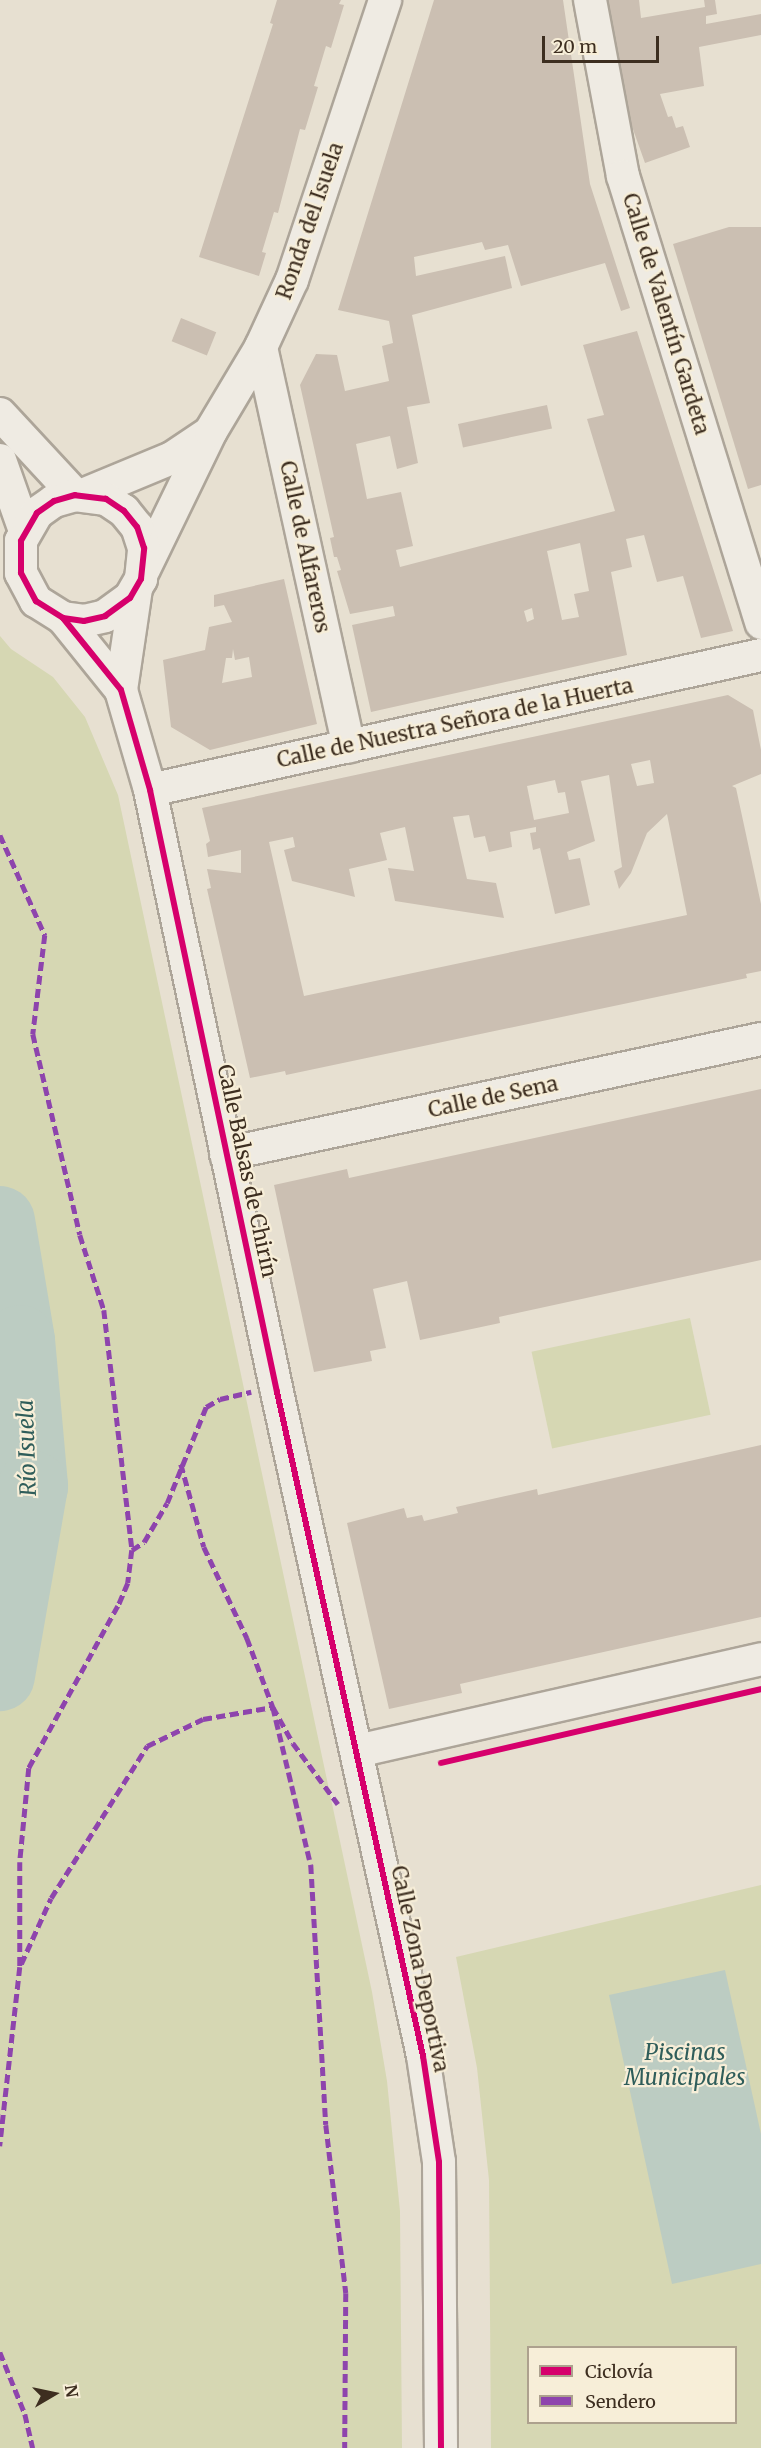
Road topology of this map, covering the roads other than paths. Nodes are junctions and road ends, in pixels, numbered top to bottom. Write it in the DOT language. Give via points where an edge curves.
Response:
graph roads {
  1 [pos="385,0"];
  2 [pos="590,0"];
  3 [pos="261,347"];
  4 [pos="0,414"];
  5 [pos="211,431"];
  6 [pos="0,460"];
  7 [pos="80,495"];
  8 [pos="25,531"];
  9 [pos="140,579"];
  10 [pos="63,618"];
  11 [pos="761,623"];
  12 [pos="761,655"];
  13 [pos="121,690"];
  14 [pos="349,746"];
  15 [pos="150,790"];
  16 [pos="761,1040"];
  17 [pos="226,1154"];
  18 [pos="761,1659"];
  19 [pos="357,1751"];
  20 [pos="441,2448"];
  1 -- 3 [label="street, Ronda del Isuela" via="292,280"];
  2 -- 11 [label="street, Calle de Valentín Gardeta" via="623,176"];
  3 -- 5 [label="street, Ronda del Isuela"];
  3 -- 14 [label="street, Calle de Alfareros"];
  4 -- 7 [label="street"];
  5 -- 7 [label="street, Ronda del Isuela" via="172,458"];
  5 -- 9 [label="street, Ronda del Isuela"];
  6 -- 8 [label="street"];
  7 -- 8 [label="street" via="45,507"];
  7 -- 9 [label="street" via="116,504 131,519 144,548"];
  8 -- 10 [label="street" via="19,562 25,582 36,601"];
  9 -- 10 [label="street" via="123,605 105,616 84,621"];
  9 -- 13 [label="street, Calle Balsas de Chirín" via="127,633"];
  10 -- 13 [label="street, Calle Balsas de Chirín"];
  12 -- 14 [label="street, Calle de Nuestra Señora de la Huerta"];
  13 -- 15 [label="street, Calle Balsas de Chirín"];
  14 -- 15 [label="street, Calle de Nuestra Señora de la Huerta"];
  15 -- 17 [label="street, Calle Balsas de Chirín"];
  16 -- 17 [label="street, Calle de Sena"];
  17 -- 19 [label="street, Calle Balsas de Chirín"];
  18 -- 19 [label="street"];
  19 -- 20 [label="street, Calle Zona Deportiva" via="423,2056 439,2162"];
}
